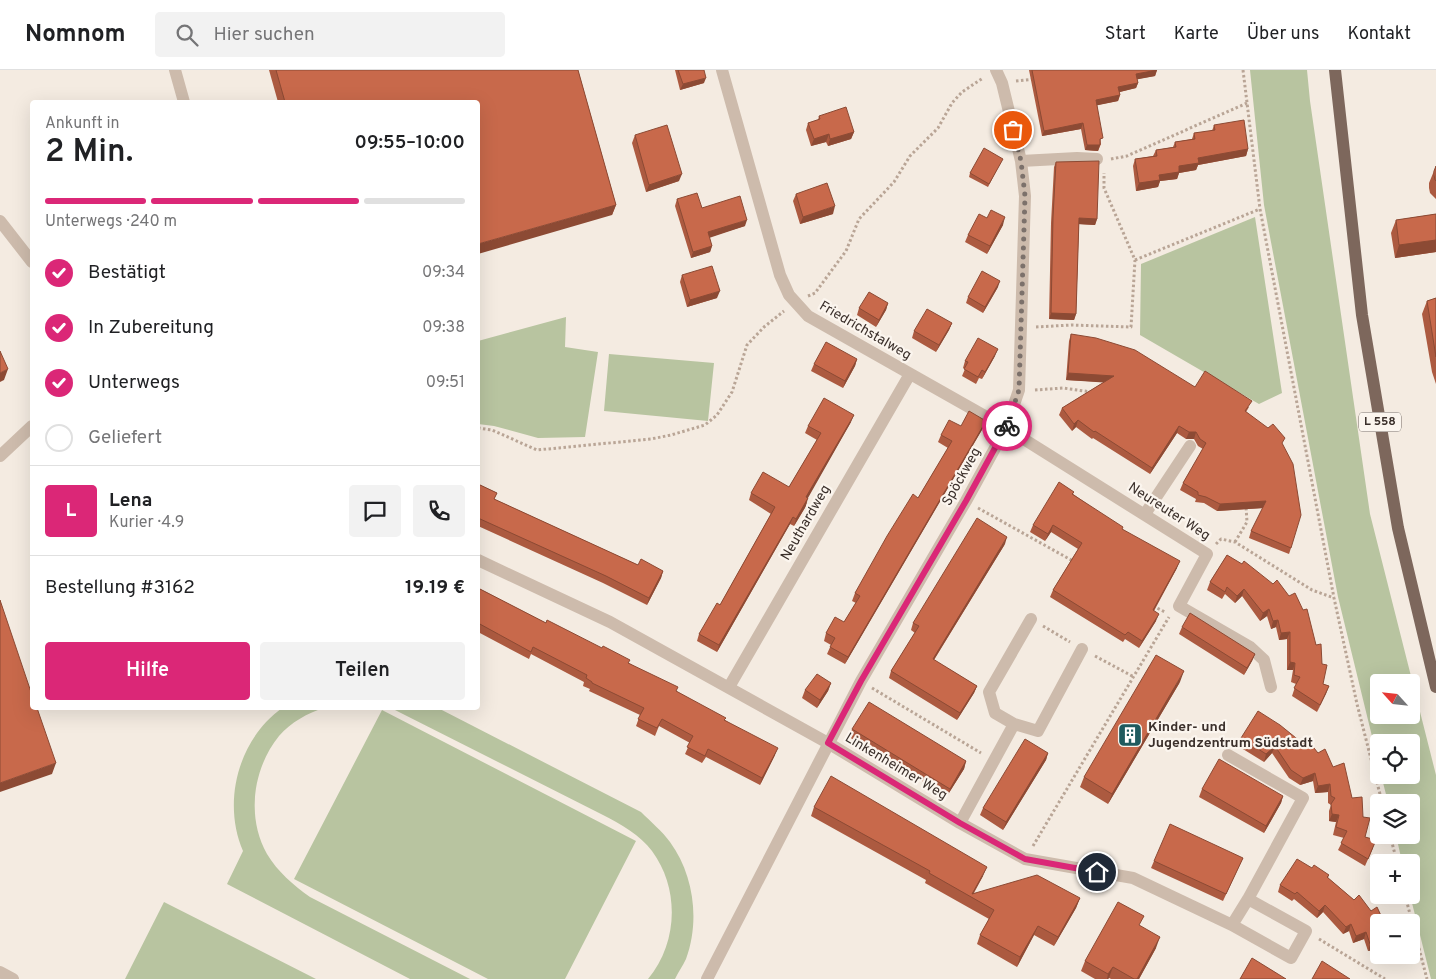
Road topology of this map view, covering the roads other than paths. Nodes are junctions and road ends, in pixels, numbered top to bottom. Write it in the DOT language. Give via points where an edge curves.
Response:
graph roads {
  1 [pos="175,70"];
  2 [pos="722,70"];
  3 [pos="1335,70"];
  4 [pos="998,75"];
  5 [pos="183,100"];
  6 [pos="1100,160"];
  7 [pos="1021,161"];
  8 [pos="0,221"];
  9 [pos="30,259"];
  10 [pos="910,374"];
  11 [pos="30,428"];
  12 [pos="1006,428"];
  13 [pos="1190,446"];
  14 [pos="0,456"];
  15 [pos="1145,514"];
  16 [pos="480,561"];
  17 [pos="1031,620"];
  18 [pos="1082,649"];
  19 [pos="729,687"];
  20 [pos="1271,687"];
  21 [pos="1436,687"];
  22 [pos="1014,724"];
  23 [pos="828,743"];
  24 [pos="1228,755"];
  25 [pos="960,823"];
  26 [pos="1248,899"];
  27 [pos="1232,925"];
  28 [pos="0,972"];
  29 [pos="13,979"];
  30 [pos="707,979"];
  1 -- 5 [label="street"];
  2 -- 10 [label="street, Friedrichstalweg" via="780,276 789,295 808,316"];
  3 -- 21 [label="main road, L 558" via="1362,315 1398,528"];
  4 -- 7 [label="street, Spöckweg"];
  6 -- 7 [label="street"];
  7 -- 12 [label="street, Spöckweg" via="1025,196 1019,390"];
  8 -- 9 [label="street"];
  10 -- 12 [label="street, Friedrichstalweg"];
  10 -- 19 [label="street, Neuthardweg"];
  11 -- 14 [label="street"];
  12 -- 15 [label="street, Neureuter Weg"];
  12 -- 23 [label="street, Spöckweg"];
  13 -- 15 [label="street"];
  15 -- 20 [label="street, Neureuter Weg" via="1207,554 1179,606 1250,647 1264,660"];
  16 -- 19 [label="street, Linkenheimer Weg" via="610,622"];
  17 -- 22 [label="street" via="989,692 995,713"];
  18 -- 22 [label="street" via="1038,731"];
  19 -- 23 [label="street, Linkenheimer Weg"];
  22 -- 25 [label="street"];
  23 -- 25 [label="street, Linkenheimer Weg"];
  23 -- 30 [label="street, Spöckweg"];
  24 -- 26 [label="street" via="1303,798"];
  25 -- 27 [label="street, Linkenheimer Weg" via="1025,859 1133,878"];
  26 -- 27 [label="street"];
  26 -- 27 [label="street, Linkenheimer Weg" via="1306,931 1291,958"];
  28 -- 29 [label="street"];
}
